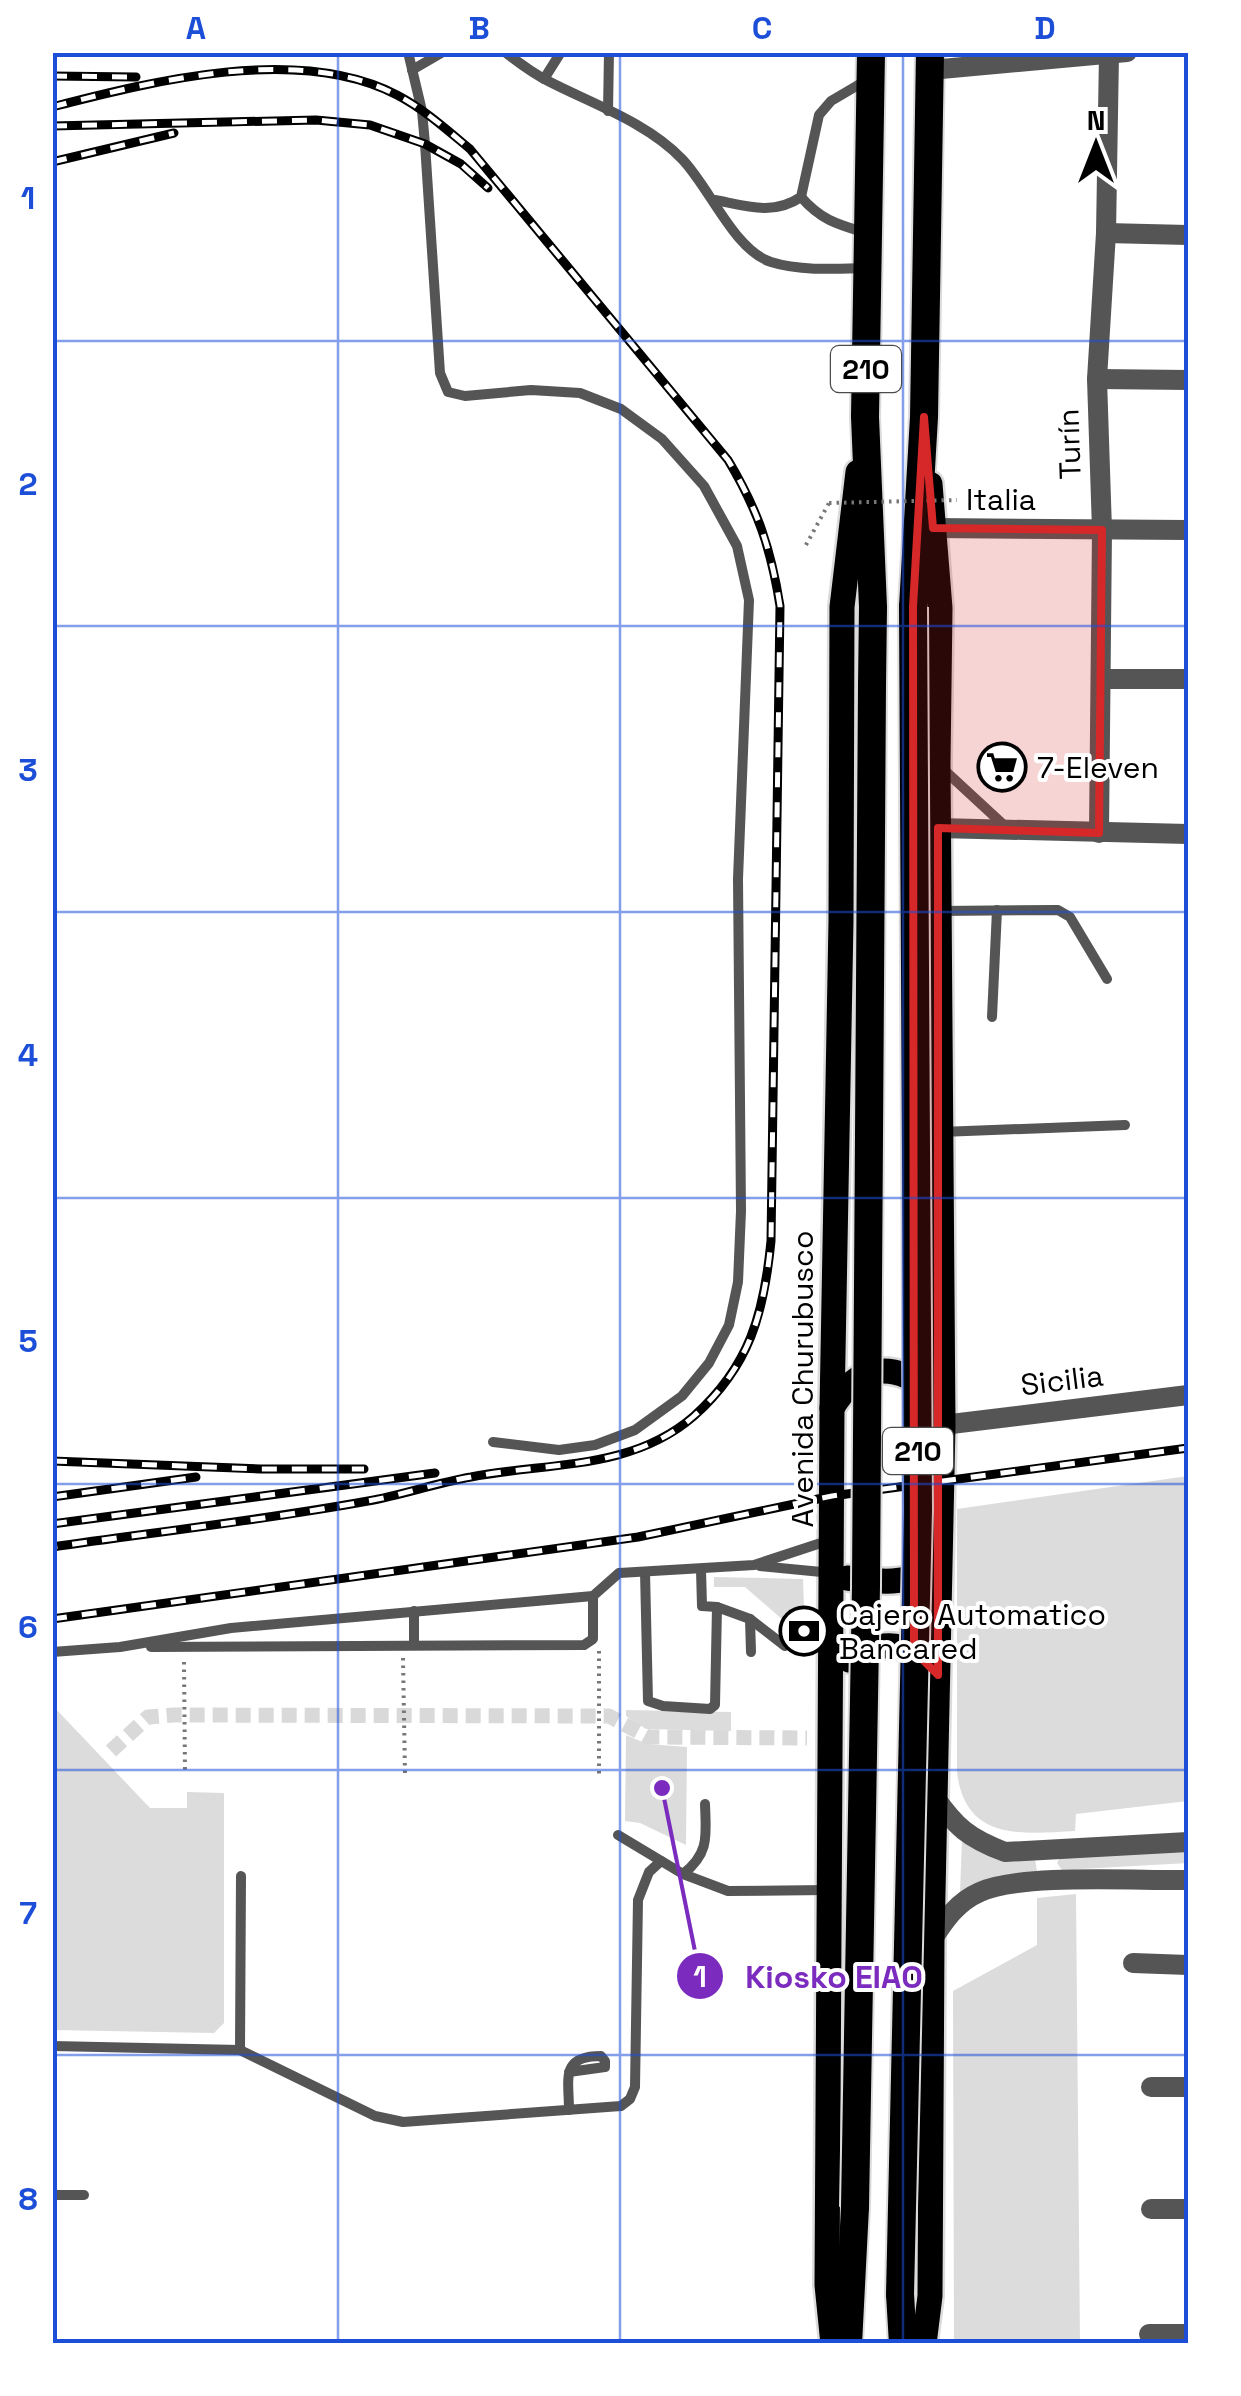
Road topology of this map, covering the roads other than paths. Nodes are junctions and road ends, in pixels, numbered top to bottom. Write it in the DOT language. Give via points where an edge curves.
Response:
graph roads {
  1 [pos="408,52"];
  2 [pos="443,52"];
  3 [pos="504,52"];
  4 [pos="561,52"];
  5 [pos="610,52"];
  6 [pos="1118,53"];
  7 [pos="930,62"];
  8 [pos="871,65"];
  9 [pos="412,70"];
  10 [pos="544,79"];
  11 [pos="608,111"];
  12 [pos="801,197"];
  13 [pos="714,200"];
  14 [pos="1106,233"];
  15 [pos="869,234"];
  16 [pos="1188,234"];
  17 [pos="869,268"];
  18 [pos="1097,379"];
  19 [pos="1188,380"];
  20 [pos="924,416"];
  21 [pos="865,417"];
  22 [pos="933,528"];
  23 [pos="1102,530"];
  24 [pos="1188,530"];
  25 [pos="1102,679"];
  26 [pos="1188,679"];
  27 [pos="938,764"];
  28 [pos="938,828"];
  29 [pos="1011,832"];
  30 [pos="1099,833"];
  31 [pos="1188,834"];
  32 [pos="996,910"];
  33 [pos="938,911"];
  34 [pos="1107,979"];
  35 [pos="992,1017"];
  36 [pos="1125,1126"];
  37 [pos="940,1132"];
  38 [pos="1188,1395"];
  39 [pos="832,1408"];
  40 [pos="943,1416"];
  41 [pos="493,1442"];
  42 [pos="833,1539"];
  43 [pos="754,1565"];
  44 [pos="942,1566"];
  45 [pos="701,1570"];
  46 [pos="645,1572"];
  47 [pos="833,1574"];
  48 [pos="593,1596"];
  49 [pos="718,1607"];
  50 [pos="414,1611"];
  51 [pos="750,1620"];
  52 [pos="785,1646"];
  53 [pos="120,1647"];
  54 [pos="408,1647"];
  55 [pos="52,1652"];
  56 [pos="751,1652"];
  57 [pos="938,1675"];
  58 [pos="832,1680"];
  59 [pos="934,1796"];
  60 [pos="706,1804"];
  61 [pos="618,1834"];
  62 [pos="1188,1842"];
  63 [pos="1043,1849"];
  64 [pos="661,1861"];
  65 [pos="683,1874"];
  66 [pos="240,1876"];
  67 [pos="1188,1880"];
  68 [pos="1044,1881"];
  69 [pos="830,1890"];
  70 [pos="932,1940"];
  71 [pos="1133,1964"];
  72 [pos="1188,1964"];
  73 [pos="52,2046"];
  74 [pos="240,2050"];
  75 [pos="569,2072"];
  76 [pos="1150,2087"];
  77 [pos="1188,2087"];
  78 [pos="570,2110"];
  79 [pos="52,2195"];
  80 [pos="84,2195"];
  81 [pos="1151,2209"];
  82 [pos="1188,2209"];
  83 [pos="1148,2334"];
  84 [pos="1188,2334"];
  85 [pos="833,2344"];
  86 [pos="848,2344"];
  87 [pos="903,2344"];
  88 [pos="924,2344"];
  1 -- 9 [label="lane"];
  2 -- 9 [label="lane"];
  3 -- 10 [label="lane"];
  4 -- 10 [label="lane"];
  5 -- 11 [label="lane"];
  6 -- 7 [label="street"];
  6 -- 14 [label="street, Turín"];
  7 -- 20 [label="highway, 210"];
  8 -- 12 [label="lane" via="819,115"];
  8 -- 15 [label="highway, Avenida Churubusco / 210"];
  9 -- 41 [label="lane" via="425,144 440,373 448,392 580,393 622,409 662,439 704,486 736,546 750,600 738,879 741,1211 729,1325 682,1396 635,1430 559,1450"];
  10 -- 11 [label="lane"];
  11 -- 13 [label="lane" via="680,157"];
  12 -- 13 [label="lane" via="764,210"];
  12 -- 15 [label="lane" via="829,223"];
  13 -- 17 [label="lane" via="740,242 769,262"];
  14 -- 16 [label="street"];
  14 -- 18 [label="street, Turín"];
  15 -- 17 [label="highway, Avenida Churubusco / 210"];
  17 -- 21 [label="highway, Avenida Churubusco / 210"];
  18 -- 19 [label="street"];
  18 -- 23 [label="street, Turín"];
  20 -- 22 [label="main road"];
  20 -- 87 [label="highway, 210, bridge" via="913,608 918,1524"];
  21 -- 39 [label="main road, Avenida Churubusco" via="842,608"];
  21 -- 86 [label="highway, Avenida Churubusco / 210, bridge" via="873,607 866,1586"];
  22 -- 23 [label="street, Italia"];
  22 -- 27 [label="main road" via="940,608"];
  23 -- 24 [label="street, Italia"];
  23 -- 25 [label="street, Turín"];
  25 -- 26 [label="street"];
  25 -- 30 [label="street, Turín"];
  27 -- 28 [label="main road"];
  27 -- 29 [label="lane"];
  28 -- 29 [label="street"];
  28 -- 33 [label="main road"];
  29 -- 30 [label="street"];
  30 -- 31 [label="street"];
  32 -- 33 [label="lane"];
  32 -- 34 [label="lane" via="1058,910 1070,918"];
  32 -- 35 [label="lane"];
  33 -- 37 [label="main road"];
  36 -- 37 [label="lane"];
  37 -- 40 [label="main road"];
  38 -- 40 [label="street, Sicilia"];
  39 -- 40 [label="main road" via="854,1378 892,1371 930,1390"];
  39 -- 42 [label="main road, Avenida Churubusco"];
  40 -- 44 [label="main road"];
  42 -- 43 [label="lane"];
  42 -- 47 [label="main road, Avenida Churubusco"];
  43 -- 45 [label="lane"];
  43 -- 47 [label="lane"];
  44 -- 47 [label="main road" via="892,1581"];
  44 -- 57 [label="main road"];
  45 -- 46 [label="lane"];
  45 -- 49 [label="lane" via="702,1606"];
  46 -- 48 [label="lane" via="619,1572"];
  46 -- 49 [label="lane" via="646,1693 653,1705 715,1706"];
  47 -- 58 [label="main road, Avenida Churubusco"];
  48 -- 50 [label="lane"];
  48 -- 54 [label="lane" via="590,1644"];
  49 -- 51 [label="lane"];
  50 -- 53 [label="lane" via="231,1628"];
  50 -- 54 [label="lane"];
  51 -- 52 [label="lane"];
  51 -- 56 [label="lane"];
  53 -- 54 [label="lane"];
  53 -- 55 [label="lane"];
  57 -- 58 [label="main road" via="911,1649 886,1645 864,1649"];
  57 -- 59 [label="main road"];
  58 -- 69 [label="main road, Avenida Churubusco"];
  59 -- 63 [label="street" via="955,1826 979,1842 1005,1852"];
  59 -- 70 [label="main road"];
  60 -- 65 [label="lane" via="705,1847"];
  61 -- 64 [label="lane"];
  62 -- 63 [label="street"];
  63 -- 68 [label="street"];
  64 -- 65 [label="lane"];
  64 -- 78 [label="lane" via="638,1900 635,2087 622,2106"];
  65 -- 69 [label="lane" via="728,1891"];
  66 -- 74 [label="lane"];
  67 -- 68 [label="street"];
  68 -- 70 [label="street" via="983,1890 961,1902"];
  69 -- 85 [label="main road, Avenida Churubusco" via="827,2285"];
  70 -- 88 [label="main road" via="930,2296"];
  71 -- 72 [label="street"];
  73 -- 74 [label="lane"];
  74 -- 78 [label="lane" via="387,2120"];
  75 -- 78 [label="lane"];
  76 -- 77 [label="street"];
  79 -- 80 [label="lane"];
  81 -- 82 [label="street"];
  83 -- 84 [label="street"];
}
